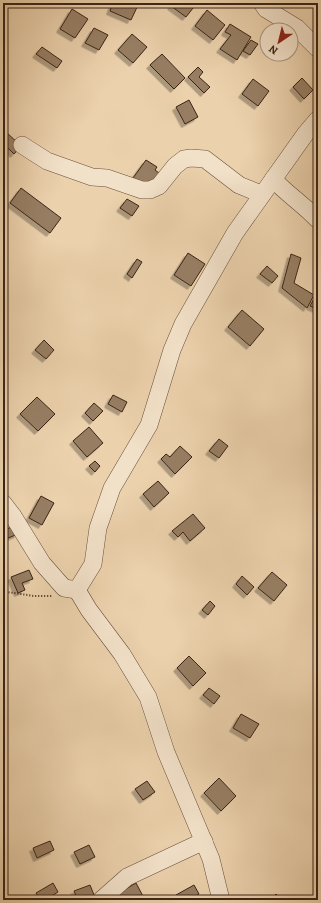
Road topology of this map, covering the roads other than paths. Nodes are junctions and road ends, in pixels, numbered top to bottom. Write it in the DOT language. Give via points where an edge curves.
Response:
graph roads {
  1 [pos="262,3"];
  2 [pos="318,49"];
  3 [pos="318,119"];
  4 [pos="22,145"];
  5 [pos="274,178"];
  6 [pos="261,194"];
  7 [pos="318,220"];
  8 [pos="3,503"];
  9 [pos="71,589"];
  10 [pos="204,841"];
  11 [pos="101,900"];
  12 [pos="221,900"];
  1 -- 2 [label="street" via="266,9 297,28"];
  3 -- 5 [label="street"];
  4 -- 6 [label="street" via="47,161 92,177 107,178 142,190 159,186 184,159 205,159 238,185"];
  5 -- 6 [label="street"];
  5 -- 7 [label="street" via="285,192"];
  6 -- 9 [label="street" via="234,233 183,324 172,350 149,425 112,488 98,528 93,564"];
  8 -- 9 [label="street" via="14,516 42,563"];
  9 -- 10 [label="street" via="122,654 148,697 166,752"];
  10 -- 11 [label="street" via="127,877"];
  10 -- 12 [label="street"];
}
